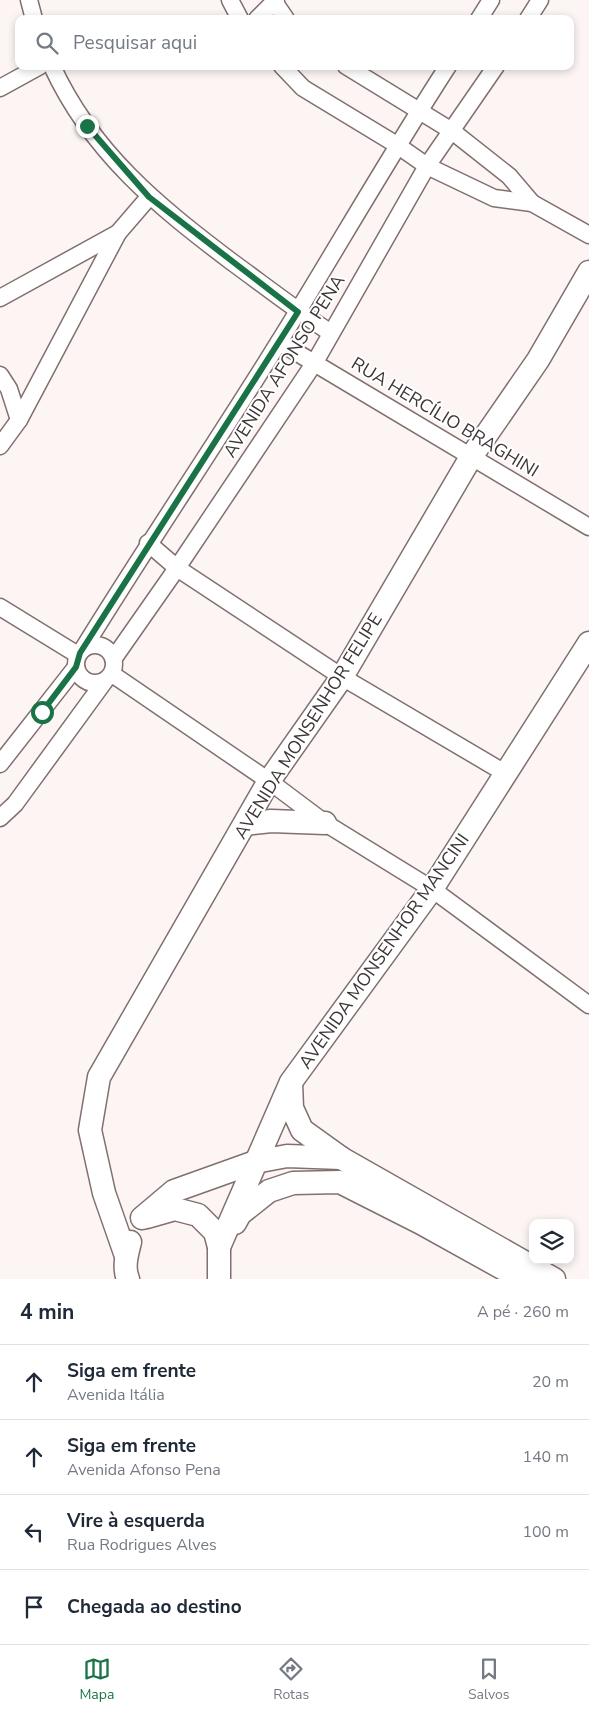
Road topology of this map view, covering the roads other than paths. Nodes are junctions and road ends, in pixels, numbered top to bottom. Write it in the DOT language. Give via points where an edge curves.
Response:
graph roads {
  1 [pos="29,0"];
  2 [pos="230,0"];
  3 [pos="491,0"];
  4 [pos="540,0"];
  5 [pos="274,1"];
  6 [pos="33,15"];
  7 [pos="238,15"];
  8 [pos="261,15"];
  9 [pos="283,15"];
  10 [pos="482,15"];
  11 [pos="531,15"];
  12 [pos="33,70"];
  13 [pos="54,70"];
  14 [pos="286,70"];
  15 [pos="352,70"];
  16 [pos="445,70"];
  17 [pos="493,70"];
  18 [pos="0,88"];
  19 [pos="418,112"];
  20 [pos="452,131"];
  21 [pos="397,145"];
  22 [pos="427,166"];
  23 [pos="149,197"];
  24 [pos="532,203"];
  25 [pos="118,233"];
  26 [pos="589,235"];
  27 [pos="589,272"];
  28 [pos="0,298"];
  29 [pos="298,312"];
  30 [pos="331,333"];
  31 [pos="279,342"];
  32 [pos="314,362"];
  33 [pos="0,376"];
  34 [pos="19,420"];
  35 [pos="0,446"];
  36 [pos="470,456"];
  37 [pos="589,527"];
  38 [pos="148,543"];
  39 [pos="177,568"];
  40 [pos="0,607"];
  41 [pos="589,643"];
  42 [pos="79,657"];
  43 [pos="110,671"];
  44 [pos="342,677"];
  45 [pos="0,764"];
  46 [pos="505,774"];
  47 [pos="269,781"];
  48 [pos="0,818"];
  49 [pos="325,823"];
  50 [pos="245,824"];
  51 [pos="432,889"];
  52 [pos="589,1005"];
  53 [pos="291,1082"];
  54 [pos="341,1158"];
  55 [pos="255,1162"];
  56 [pos="142,1218"];
  57 [pos="219,1247"];
  58 [pos="126,1256"];
  59 [pos="128,1279"];
  60 [pos="219,1279"];
  61 [pos="522,1279"];
  62 [pos="554,1279"];
  1 -- 6 [label="street"];
  2 -- 7 [label="street"];
  3 -- 10 [label="street"];
  4 -- 11 [label="street"];
  5 -- 8 [label="street"];
  5 -- 9 [label="street"];
  12 -- 18 [label="street"];
  13 -- 23 [label="street" via="62,89 87,126"];
  14 -- 21 [label="street" via="303,88"];
  15 -- 19 [label="street"];
  16 -- 19 [label="street, AVENIDA AFONSO PENA"];
  17 -- 20 [label="street, AVENIDA AFONSO PENA"];
  19 -- 20 [label="street"];
  19 -- 21 [label="street, AVENIDA AFONSO PENA"];
  20 -- 22 [label="street, AVENIDA AFONSO PENA"];
  20 -- 24 [label="street" via="510,176"];
  21 -- 22 [label="street"];
  21 -- 29 [label="street, AVENIDA AFONSO PENA"];
  22 -- 24 [label="street" via="494,198"];
  22 -- 30 [label="street, AVENIDA AFONSO PENA"];
  23 -- 25 [label="street"];
  23 -- 29 [label="street"];
  24 -- 26 [label="street"];
  25 -- 28 [label="street"];
  25 -- 34 [label="street"];
  27 -- 36 [label="street, AVENIDA MONSENHOR FELIPE" via="538,360"];
  29 -- 30 [label="street"];
  29 -- 31 [label="street, AVENIDA AFONSO PENA"];
  30 -- 32 [label="street, AVENIDA AFONSO PENA"];
  31 -- 32 [label="street, RUA HERCÍLIO BRAGHINI"];
  31 -- 38 [label="street, AVENIDA AFONSO PENA"];
  32 -- 36 [label="street, RUA HERCÍLIO BRAGHINI"];
  32 -- 39 [label="street, AVENIDA AFONSO PENA"];
  33 -- 34 [label="street" via="9,389"];
  34 -- 35 [label="street"];
  36 -- 37 [label="street, RUA HERCÍLIO BRAGHINI"];
  36 -- 44 [label="street, AVENIDA MONSENHOR FELIPE"];
  38 -- 39 [label="street"];
  38 -- 42 [label="street, AVENIDA AFONSO PENA"];
  39 -- 43 [label="street, AVENIDA AFONSO PENA"];
  39 -- 44 [label="street"];
  40 -- 42 [label="street"];
  41 -- 46 [label="street, AVENIDA MONSENHOR MANCINI"];
  42 -- 43 [label="street" via="78,673 86,681 98,684"];
  42 -- 43 [label="street" via="89,646 101,645 111,652"];
  42 -- 45 [label="street, AVENIDA AFONSO PENA"];
  43 -- 47 [label="street"];
  43 -- 48 [label="street, AVENIDA AFONSO PENA" via="14,804"];
  44 -- 46 [label="street"];
  44 -- 47 [label="street, AVENIDA MONSENHOR FELIPE"];
  46 -- 51 [label="street, AVENIDA MONSENHOR MANCINI"];
  47 -- 49 [label="street"];
  47 -- 50 [label="street, AVENIDA MONSENHOR FELIPE"];
  49 -- 50 [label="street" via="271,821"];
  49 -- 51 [label="street"];
  50 -- 58 [label="street, AVENIDA MONSENHOR FELIPE" via="98,1077 90,1130 104,1193"];
  51 -- 52 [label="street"];
  51 -- 53 [label="street, AVENIDA MONSENHOR MANCINI"];
  53 -- 54 [label="street" via="292,1108 302,1130"];
  53 -- 55 [label="street, AVENIDA MONSENHOR MANCINI"];
  54 -- 55 [label="street" via="287,1156"];
  54 -- 62 [label="street"];
  55 -- 56 [label="street" via="174,1191"];
  55 -- 57 [label="street, AVENIDA MONSENHOR MANCINI"];
  56 -- 57 [label="street" via="175,1209 198,1215 215,1232"];
  56 -- 58 [label="street" via="133,1232"];
  57 -- 60 [label="street"];
  57 -- 61 [label="street" via="240,1214 269,1191 293,1183 340,1182"];
  58 -- 59 [label="street"];
}
